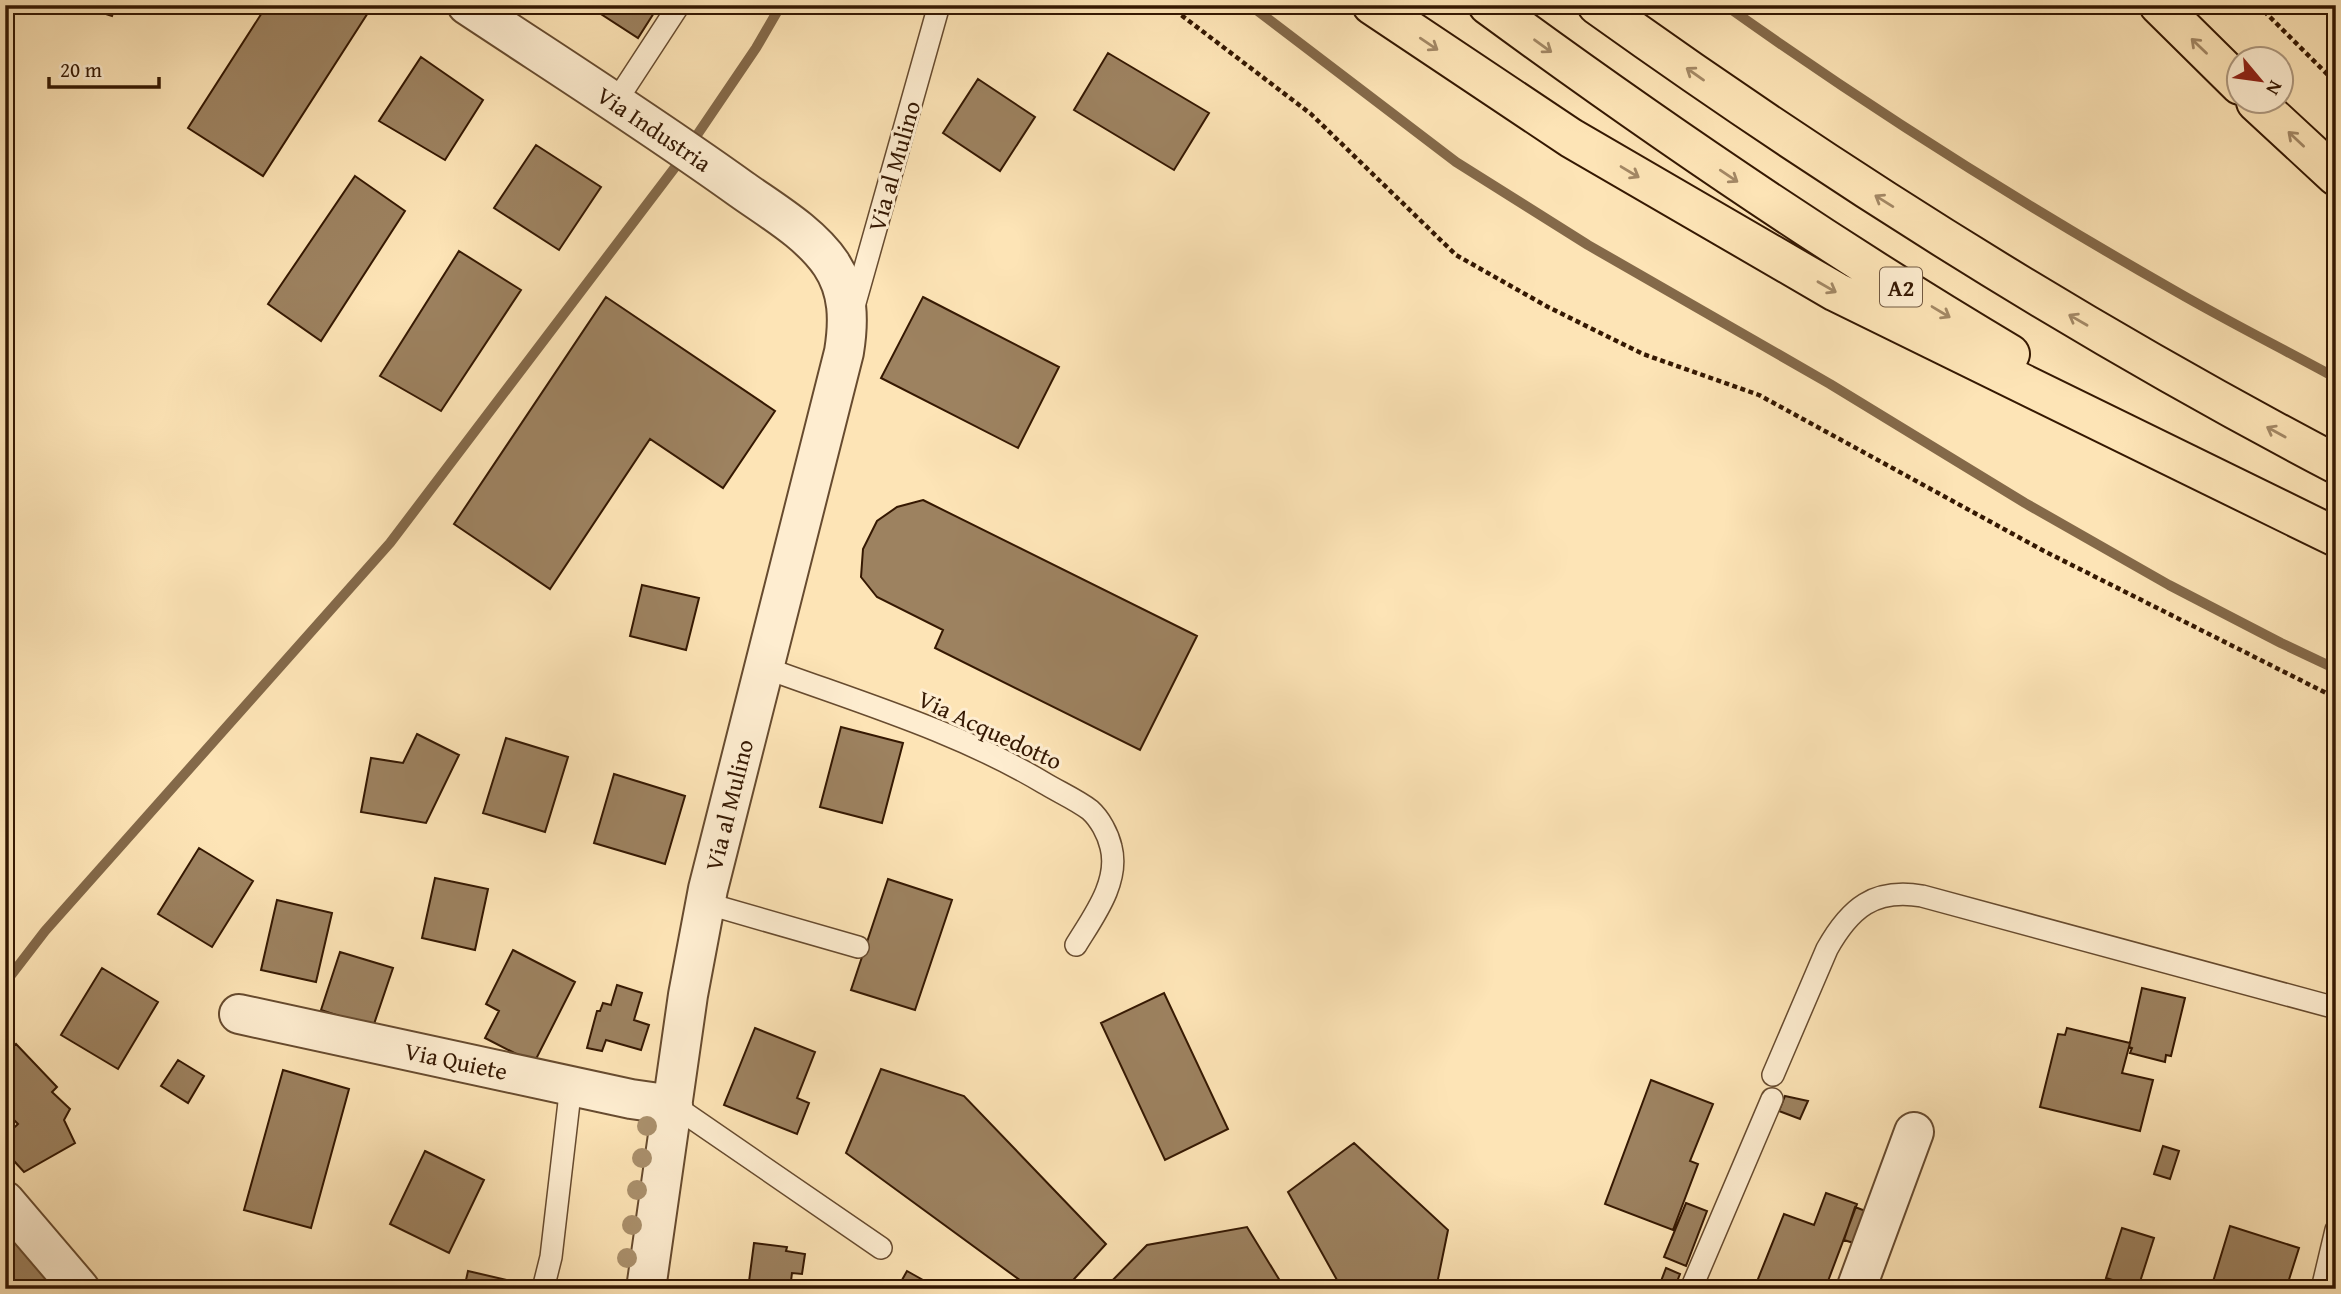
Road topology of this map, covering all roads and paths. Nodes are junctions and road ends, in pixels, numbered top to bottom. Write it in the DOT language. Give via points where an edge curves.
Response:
graph roads {
  1 [pos="467,5"];
  2 [pos="678,5"];
  3 [pos="939,5"];
  4 [pos="1168,5"];
  5 [pos="1372,5"];
  6 [pos="1488,5"];
  7 [pos="1597,5"];
  8 [pos="2159,5"];
  9 [pos="2258,5"];
  10 [pos="1621,18"];
  11 [pos="2226,72"];
  12 [pos="2336,83"];
  13 [pos="615,103"];
  14 [pos="2271,116"];
  15 [pos="2336,176"];
  16 [pos="832,265"];
  17 [pos="848,328"];
  18 [pos="2336,464"];
  19 [pos="2336,537"];
  20 [pos="763,667"];
  21 [pos="2336,698"];
  22 [pos="705,903"];
  23 [pos="1076,945"];
  24 [pos="858,947"];
  25 [pos="2336,1008"];
  26 [pos="239,1014"];
  27 [pos="1773,1075"];
  28 [pos="571,1085"];
  29 [pos="1772,1099"];
  30 [pos="673,1105"];
  31 [pos="1914,1132"];
  32 [pos="5,1202"];
  33 [pos="2336,1230"];
  34 [pos="881,1248"];
  35 [pos="80,1289"];
  36 [pos="543,1289"];
  37 [pos="646,1289"];
  38 [pos="1691,1289"];
  39 [pos="1856,1289"];
  40 [pos="2322,1289"];
  1 -- 13 [label="street, Via Industria"];
  2 -- 13 [label="lane"];
  3 -- 17 [label="lane, Via al Mulino"];
  4 -- 21 [label="path" via="1311,114 1456,255 1643,354 1759,395 2044,551"];
  5 -- 19 [label="highway, A2, one-way" via="1572,138 1836,292"];
  6 -- 19 [label="highway, A2, one-way" via="1648,121 1853,258 2071,391"];
  7 -- 10 [label="highway, A2"];
  11 -- 8 [label="highway, one-way"];
  9 -- 12 [label="path"];
  18 -- 10 [label="highway, A2, one-way" via="2130,351 1972,256 1787,137"];
  13 -- 16 [label="street, Via Industria" via="813,243"];
  15 -- 14 [label="highway, one-way"];
  16 -- 17 [label="street, Via al Mulino" via="845,293"];
  17 -- 20 [label="street, Via al Mulino"];
  20 -- 22 [label="street, Via al Mulino"];
  20 -- 23 [label="lane, Via Acquedotto" via="947,734 1016,766 1091,811 1103,825 1113,864 1099,906"];
  22 -- 24 [label="lane"];
  22 -- 30 [label="street, Via al Mulino"];
  25 -- 27 [label="lane" via="1902,893 1880,896 1857,908 1838,929"];
  26 -- 28 [label="street, Via Quiete"];
  28 -- 30 [label="street, Via Quiete"];
  28 -- 36 [label="lane" via="551,1257"];
  29 -- 38 [label="lane"];
  30 -- 34 [label="lane"];
  30 -- 37 [label="street, Via al Mulino"];
  31 -- 39 [label="street"];
  32 -- 35 [label="street"];
  33 -- 40 [label="lane"];
}
